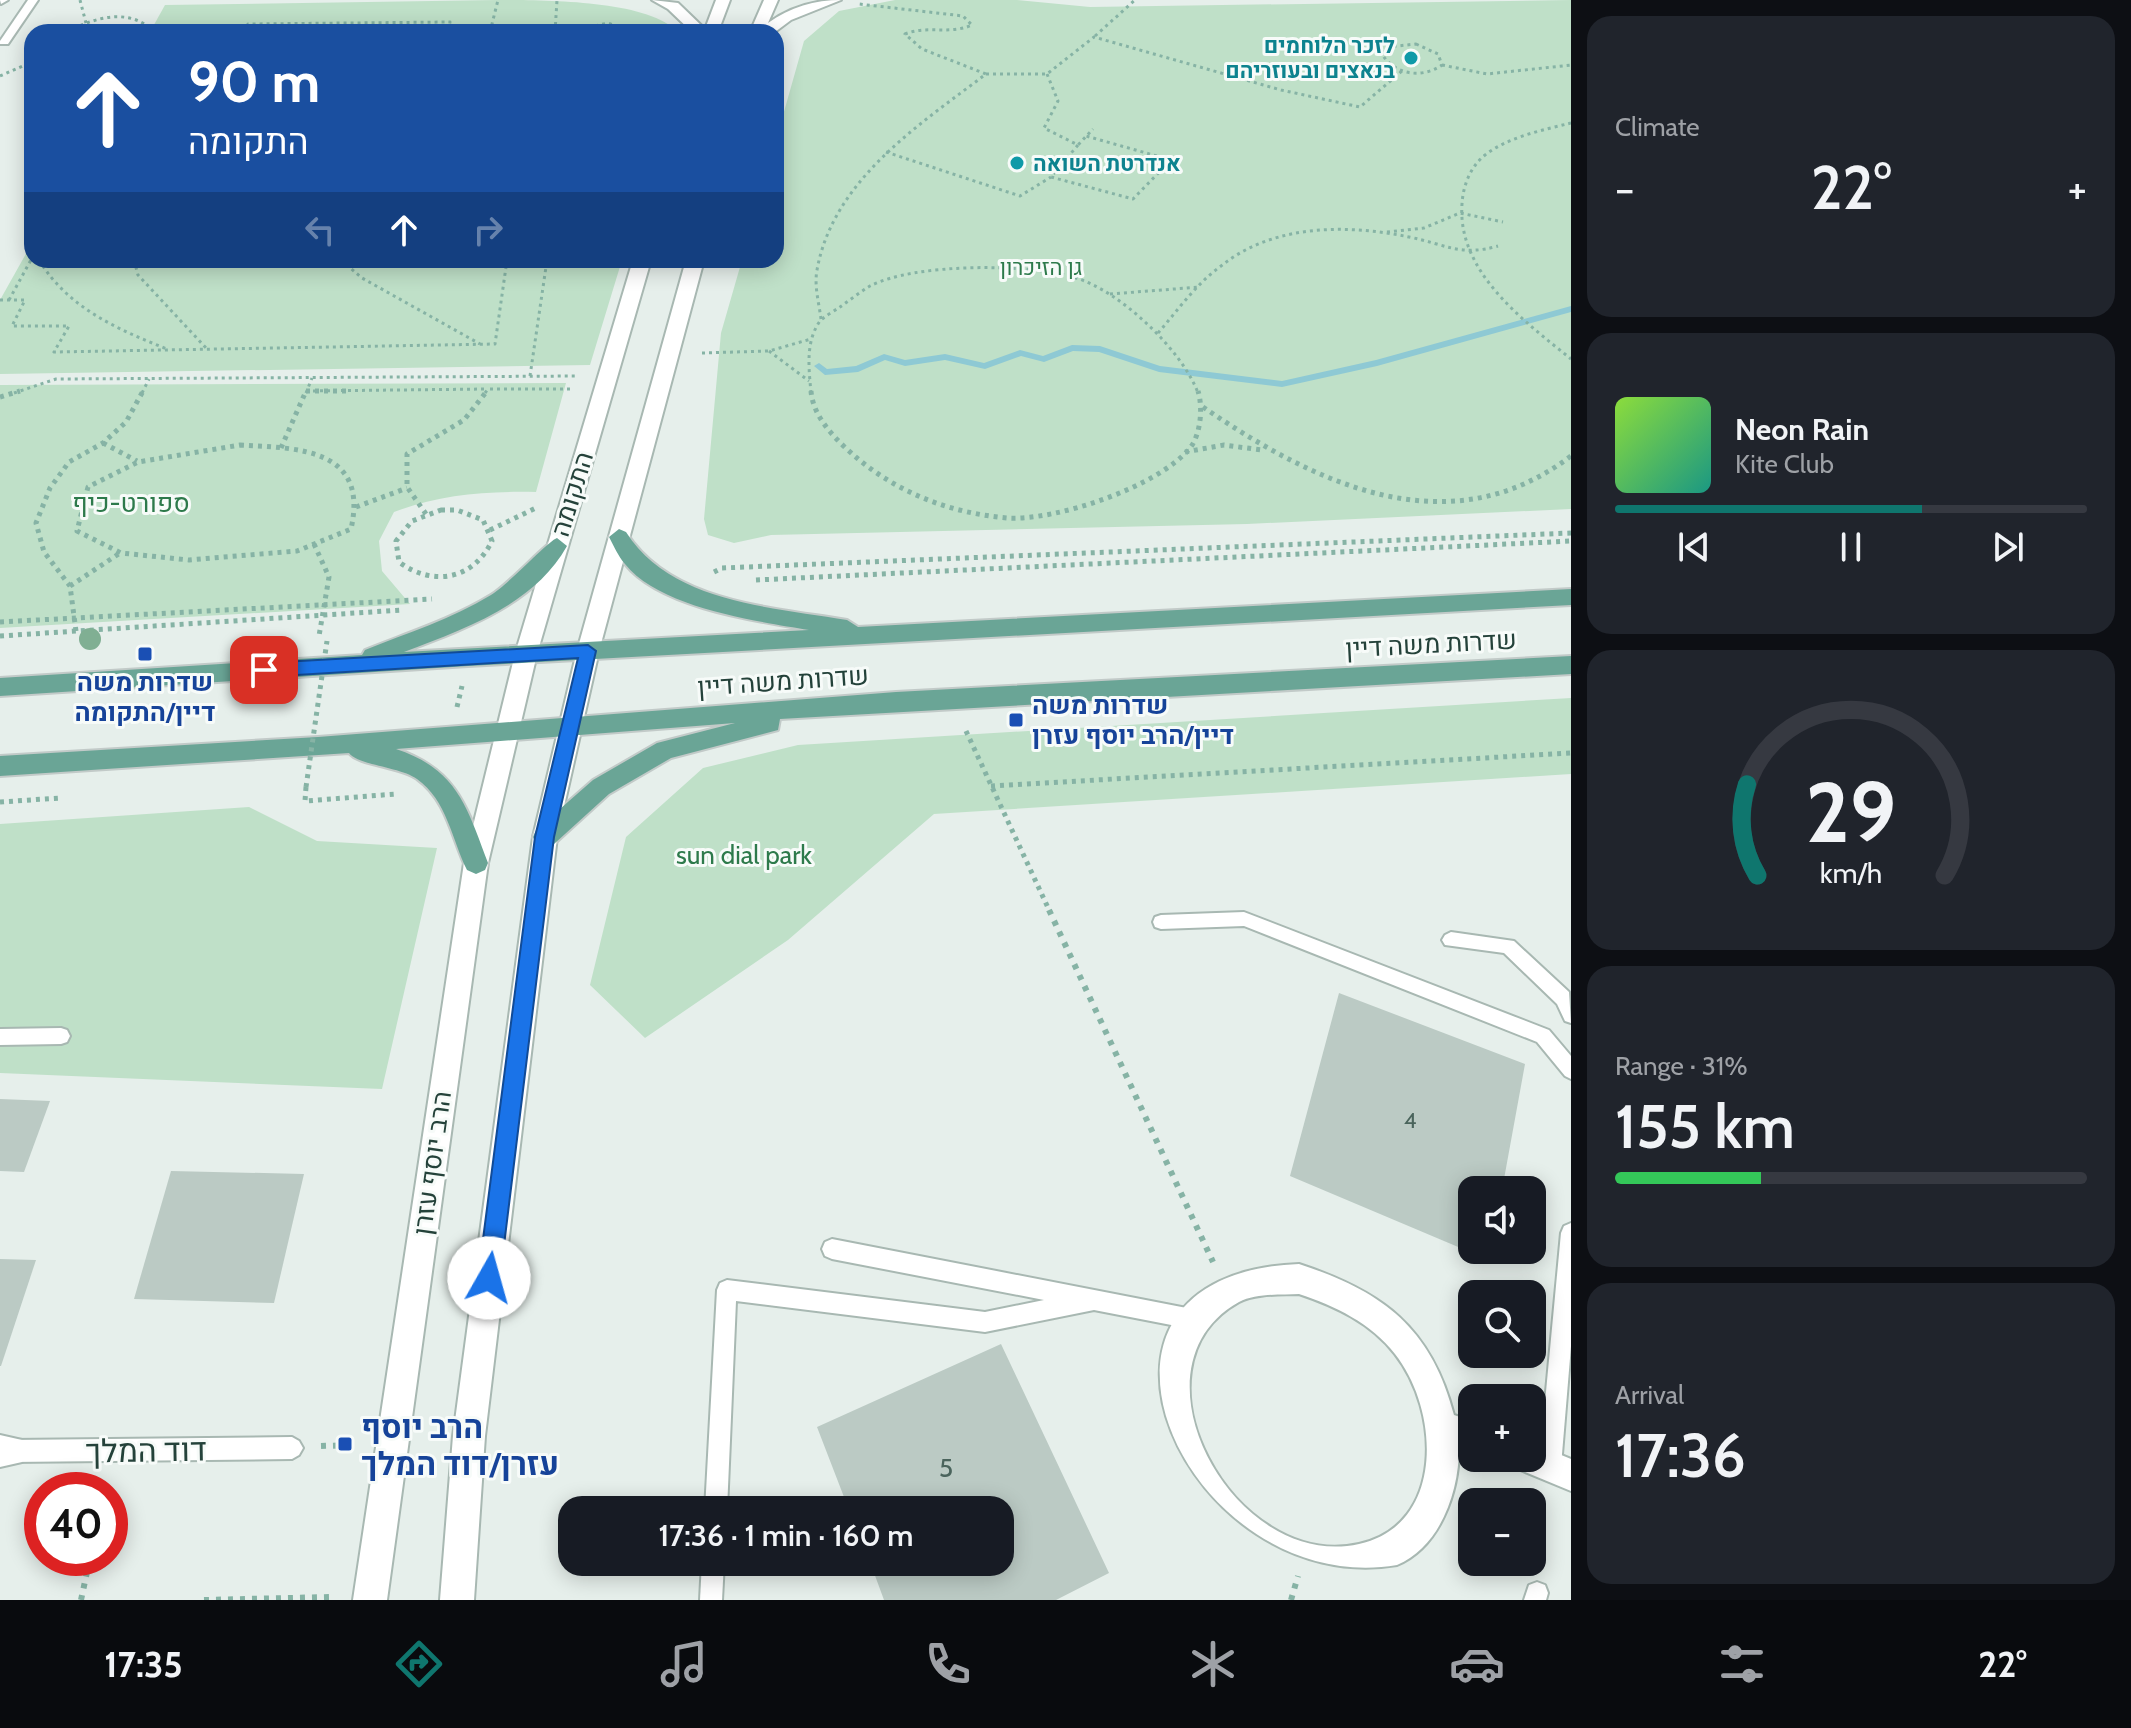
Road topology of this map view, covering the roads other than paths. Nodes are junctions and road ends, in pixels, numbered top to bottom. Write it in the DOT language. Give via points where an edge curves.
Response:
graph roads {
  1 [pos="33,0"];
  2 [pos="659,0"];
  3 [pos="723,0"];
  4 [pos="771,0"];
  5 [pos="830,1"];
  6 [pos="692,24"];
  7 [pos="714,24"];
  8 [pos="760,24"];
  9 [pos="776,24"];
  10 [pos="4,42"];
  11 [pos="640,268"];
  12 [pos="693,268"];
  13 [pos="619,537"];
  14 [pos="557,546"];
  15 [pos="1571,597"];
  16 [pos="885,635"];
  17 [pos="588,651"];
  18 [pos="526,654"];
  19 [pos="352,664"];
  20 [pos="1571,665"];
  21 [pos="0,687"];
  22 [pos="896,701"];
  23 [pos="569,726"];
  24 [pos="506,729"];
  25 [pos="318,746"];
  26 [pos="0,766"];
  27 [pos="545,837"];
  28 [pos="476,863"];
  29 [pos="1161,922"];
  30 [pos="1451,940"];
  31 [pos="1571,1015"];
  32 [pos="61,1036"];
  33 [pos="0,1037"];
  34 [pos="1571,1070"];
  35 [pos="1571,1233"];
  36 [pos="832,1249"];
  37 [pos="1091,1301"];
  38 [pos="1197,1320"];
  39 [pos="1442,1426"];
  40 [pos="1458,1432"];
  41 [pos="292,1448"];
  42 [pos="6,1451"];
  43 [pos="1550,1466"];
  44 [pos="717,1496"];
  45 [pos="712,1576"];
  46 [pos="370,1598"];
  47 [pos="457,1600"];
  48 [pos="711,1600"];
  1 -- 10 [label="lane"];
  2 -- 6 [label="street"];
  3 -- 7 [label="street"];
  4 -- 8 [label="street"];
  5 -- 9 [label="street"];
  11 -- 14 [label="street, התקומה"];
  12 -- 13 [label="street"];
  13 -- 16 [label="main road" via="641,565 681,591 739,608"];
  13 -- 17 [label="street"];
  14 -- 18 [label="street, התקומה"];
  14 -- 19 [label="main road" via="543,567 498,600"];
  15 -- 16 [label="main road, שדרות משה דיין"];
  16 -- 17 [label="main road, שדרות משה דיין"];
  17 -- 18 [label="main road, שדרות משה דיין"];
  17 -- 23 [label="street"];
  18 -- 19 [label="main road, שדרות משה דיין"];
  18 -- 24 [label="street, התקומה"];
  19 -- 21 [label="main road, שדרות משה דיין"];
  20 -- 22 [label="main road, שדרות משה דיין"];
  22 -- 23 [label="main road, שדרות משה דיין"];
  22 -- 27 [label="main road" via="754,726 665,750 601,787"];
  23 -- 24 [label="main road, שדרות משה דיין"];
  23 -- 27 [label="street"];
  24 -- 25 [label="main road, שדרות משה דיין"];
  24 -- 28 [label="street, הרב יוסף עזרן"];
  25 -- 26 [label="main road, שדרות משה דיין"];
  25 -- 28 [label="main road" via="384,754 428,770 449,793"];
  27 -- 47 [label="street" via="469,1436"];
  28 -- 46 [label="street, הרב יוסף עזרן"];
  29 -- 34 [label="lane" via="1244,919 1543,1036"];
  30 -- 31 [label="lane" via="1508,946 1563,998"];
  32 -- 33 [label="lane"];
  35 -- 43 [label="lane"];
  36 -- 37 [label="lane"];
  37 -- 38 [label="lane"];
  37 -- 44 [label="lane" via="985,1322 727,1290"];
  38 -- 39 [label="street" via="1227,1292 1261,1280 1299,1279 1338,1291 1374,1313 1407,1345 1429,1384"];
  38 -- 39 [label="street" via="1178,1358 1175,1405 1187,1454 1215,1500 1255,1537 1302,1559 1351,1563 1394,1549 1426,1518 1443,1475"];
  39 -- 40 [label="street"];
  41 -- 42 [label="lane, דוד המלך"];
  45 -- 48 [label="lane"];
}
